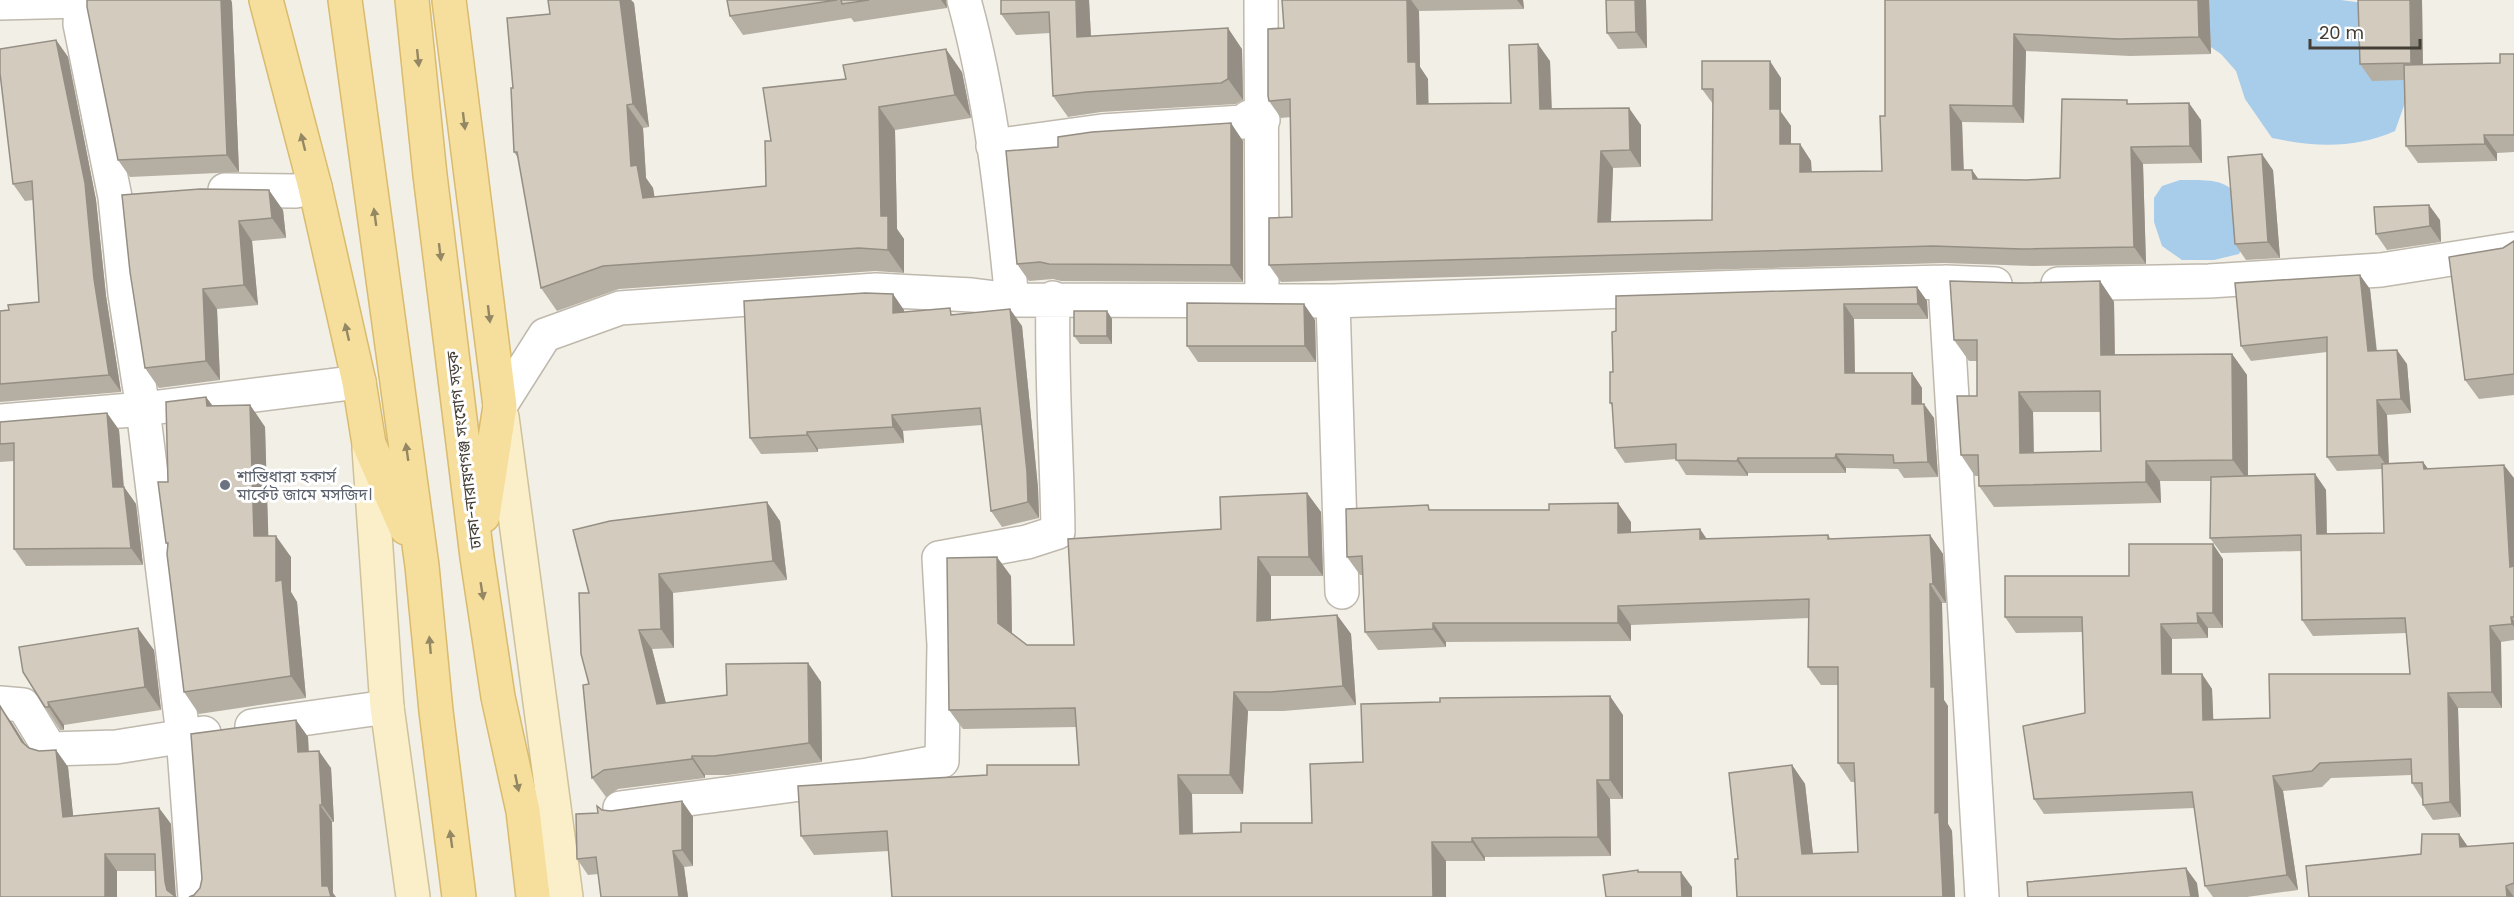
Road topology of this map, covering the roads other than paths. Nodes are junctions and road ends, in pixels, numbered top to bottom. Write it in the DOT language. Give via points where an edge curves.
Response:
graph roads {
  1 [pos="266,0"];
  2 [pos="345,0"];
  3 [pos="412,0"];
  4 [pos="449,0"];
  5 [pos="964,0"];
  6 [pos="1261,0"];
  7 [pos="81,1"];
  8 [pos="0,3"];
  9 [pos="1263,120"];
  10 [pos="993,146"];
  11 [pos="315,187"];
  12 [pos="192,192"];
  13 [pos="148,195"];
  14 [pos="115,197"];
  15 [pos="2514,249"];
  16 [pos="1945,282"];
  17 [pos="1053,298"];
  18 [pos="1012,300"];
  19 [pos="1262,300"];
  20 [pos="1333,301"];
  21 [pos="358,382"];
  22 [pos="500,406"];
  23 [pos="143,409"];
  24 [pos="0,421"];
  25 [pos="369,444"];
  26 [pos="477,557"];
  27 [pos="423,566"];
  28 [pos="1342,592"];
  29 [pos="0,703"];
  30 [pos="387,707"];
  31 [pos="183,735"];
  32 [pos="620,808"];
  33 [pos="195,897"];
  34 [pos="413,897"];
  35 [pos="459,897"];
  36 [pos="533,897"];
  37 [pos="566,897"];
  38 [pos="1982,897"];
  11 -- 1 [label="main road, one-way"];
  27 -- 2 [label="main road, one-way"];
  3 -- 26 [label="main road, ঢাকা-নারায়ণগঞ্জ সংযোগ সড়ক, one-way"];
  4 -- 22 [label="main road, one-way"];
  5 -- 10 [label="street" via="980,55"];
  6 -- 9 [label="street"];
  7 -- 8 [label="street"];
  7 -- 14 [label="street" via="80,24"];
  9 -- 10 [label="street" via="1249,117 1243,122 1102,131"];
  9 -- 19 [label="street"];
  10 -- 18 [label="street" via="1003,202"];
  11 -- 12 [label="street" via="295,191"];
  21 -- 11 [label="main road, one-way"];
  13 -- 14 [label="street"];
  14 -- 23 [label="street"];
  15 -- 16 [label="street" via="2381,270 2210,281 2028,285"];
  16 -- 20 [label="street"];
  16 -- 38 [label="street"];
  17 -- 18 [label="street"];
  17 -- 19 [label="street"];
  17 -- 32 [label="street" via="1058,532 1027,542 939,558 944,645 942,761 868,775"];
  18 -- 22 [label="street" via="876,291 620,308 545,334"];
  19 -- 20 [label="street"];
  20 -- 28 [label="street"];
  21 -- 23 [label="street"];
  21 -- 25 [label="main road"];
  22 -- 26 [label="main road"];
  22 -- 37 [label="street"];
  23 -- 24 [label="street"];
  23 -- 31 [label="street"];
  25 -- 27 [label="main road"];
  25 -- 30 [label="street"];
  26 -- 36 [label="main road, ঢাকা-নারায়ণগঞ্জ সংযোগ সড়ক, one-way" via="498,697 523,811"];
  35 -- 27 [label="main road, one-way"];
  29 -- 31 [label="street" via="23,705 50,749 116,747"];
  30 -- 31 [label="street"];
  30 -- 34 [label="street"];
  31 -- 33 [label="street"];
}
